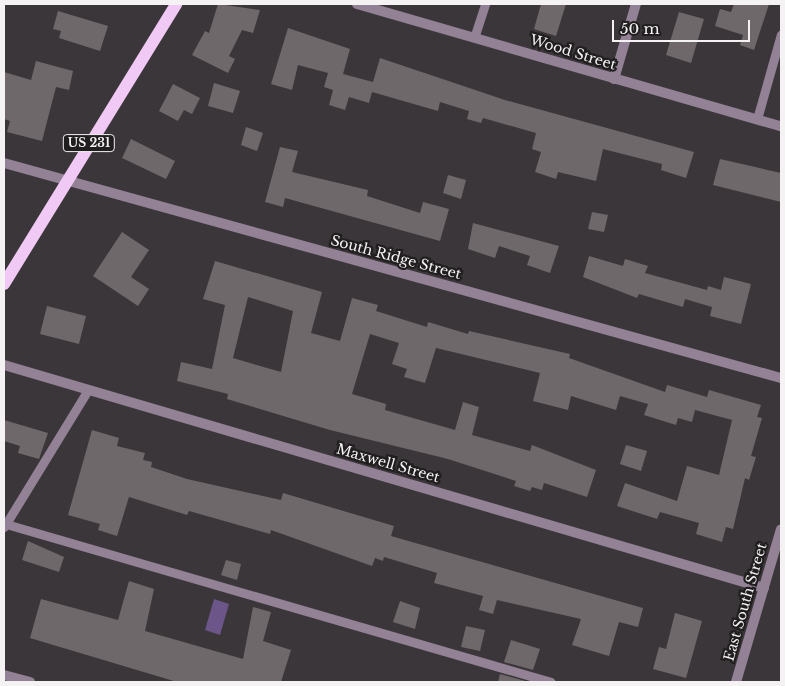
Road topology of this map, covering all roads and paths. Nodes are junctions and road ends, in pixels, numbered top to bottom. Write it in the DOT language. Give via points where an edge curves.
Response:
graph roads {
  1 [pos="176,4"];
  2 [pos="357,4"];
  3 [pos="485,4"];
  4 [pos="636,4"];
  5 [pos="781,34"];
  6 [pos="475,35"];
  7 [pos="614,79"];
  8 [pos="757,119"];
  9 [pos="781,126"];
  10 [pos="4,163"];
  11 [pos="66,180"];
  12 [pos="4,284"];
  13 [pos="4,365"];
  14 [pos="781,378"];
  15 [pos="88,390"];
  16 [pos="5,526"];
  17 [pos="781,529"];
  18 [pos="764,588"];
  19 [pos="4,675"];
  20 [pos="30,682"];
  21 [pos="551,682"];
  22 [pos="736,682"];
  1 -- 11 [label="main road, US 231"];
  2 -- 6 [label="street, Wood Street"];
  3 -- 6 [label="lane"];
  4 -- 7 [label="street"];
  5 -- 8 [label="lane"];
  6 -- 7 [label="street, Wood Street"];
  7 -- 8 [label="street, Wood Street"];
  8 -- 9 [label="street, Wood Street"];
  10 -- 11 [label="street, South Ridge Street"];
  11 -- 12 [label="main road, US 231"];
  11 -- 14 [label="street, South Ridge Street"];
  13 -- 15 [label="street, Maxwell Street"];
  15 -- 16 [label="lane"];
  15 -- 18 [label="street, Maxwell Street"];
  16 -- 21 [label="lane"];
  17 -- 18 [label="street, East South Street"];
  18 -- 22 [label="street, East South Street"];
  19 -- 20 [label="street"];
}
